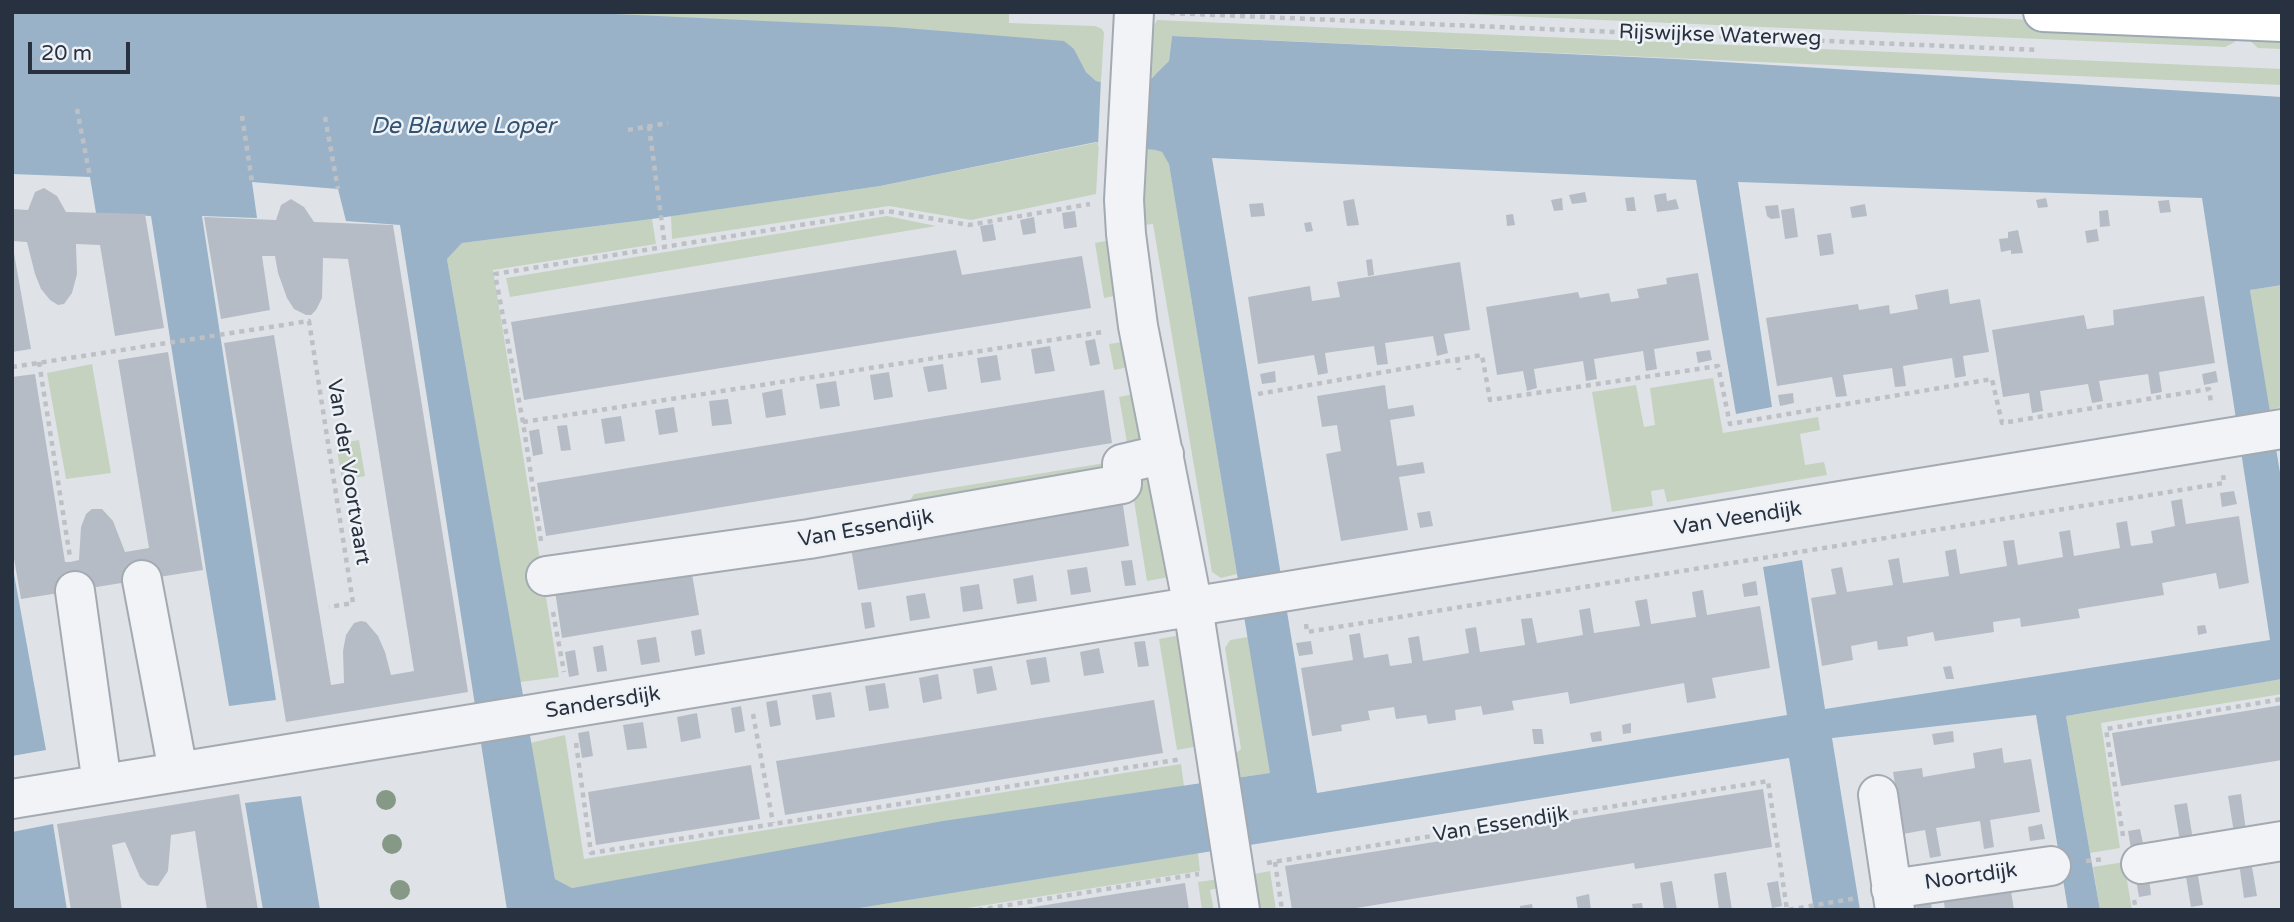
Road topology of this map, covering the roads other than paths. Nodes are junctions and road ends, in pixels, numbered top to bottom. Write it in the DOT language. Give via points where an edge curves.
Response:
graph roads {
  1 [pos="1134,12"];
  2 [pos="2043,12"];
  3 [pos="2243,16"];
  4 [pos="2282,22"];
  5 [pos="2282,429"];
  6 [pos="1164,454"];
  7 [pos="73,576"];
  8 [pos="546,576"];
  9 [pos="142,579"];
  10 [pos="1193,607"];
  11 [pos="178,771"];
  12 [pos="102,784"];
  13 [pos="1878,795"];
  14 [pos="12,799"];
  15 [pos="2282,841"];
  16 [pos="2051,866"];
  17 [pos="2133,868"];
  18 [pos="1883,899"];
  19 [pos="1240,910"];
  1 -- 6 [label="street" via="1125,187 1138,326"];
  2 -- 3 [label="main road"];
  3 -- 4 [label="main road"];
  5 -- 10 [label="street, Van Veendijk"];
  6 -- 8 [label="street, Van Essendijk" via="1122,464 1122,484 809,539"];
  6 -- 10 [label="street"];
  7 -- 12 [label="street"];
  9 -- 11 [label="street"];
  10 -- 11 [label="street, Sandersdijk"];
  10 -- 19 [label="street"];
  11 -- 12 [label="street, Sandersdijk"];
  12 -- 14 [label="street, Sandersdijk"];
  13 -- 18 [label="street"];
  15 -- 17 [label="street"];
  16 -- 18 [label="street, Noortdijk"];
}
